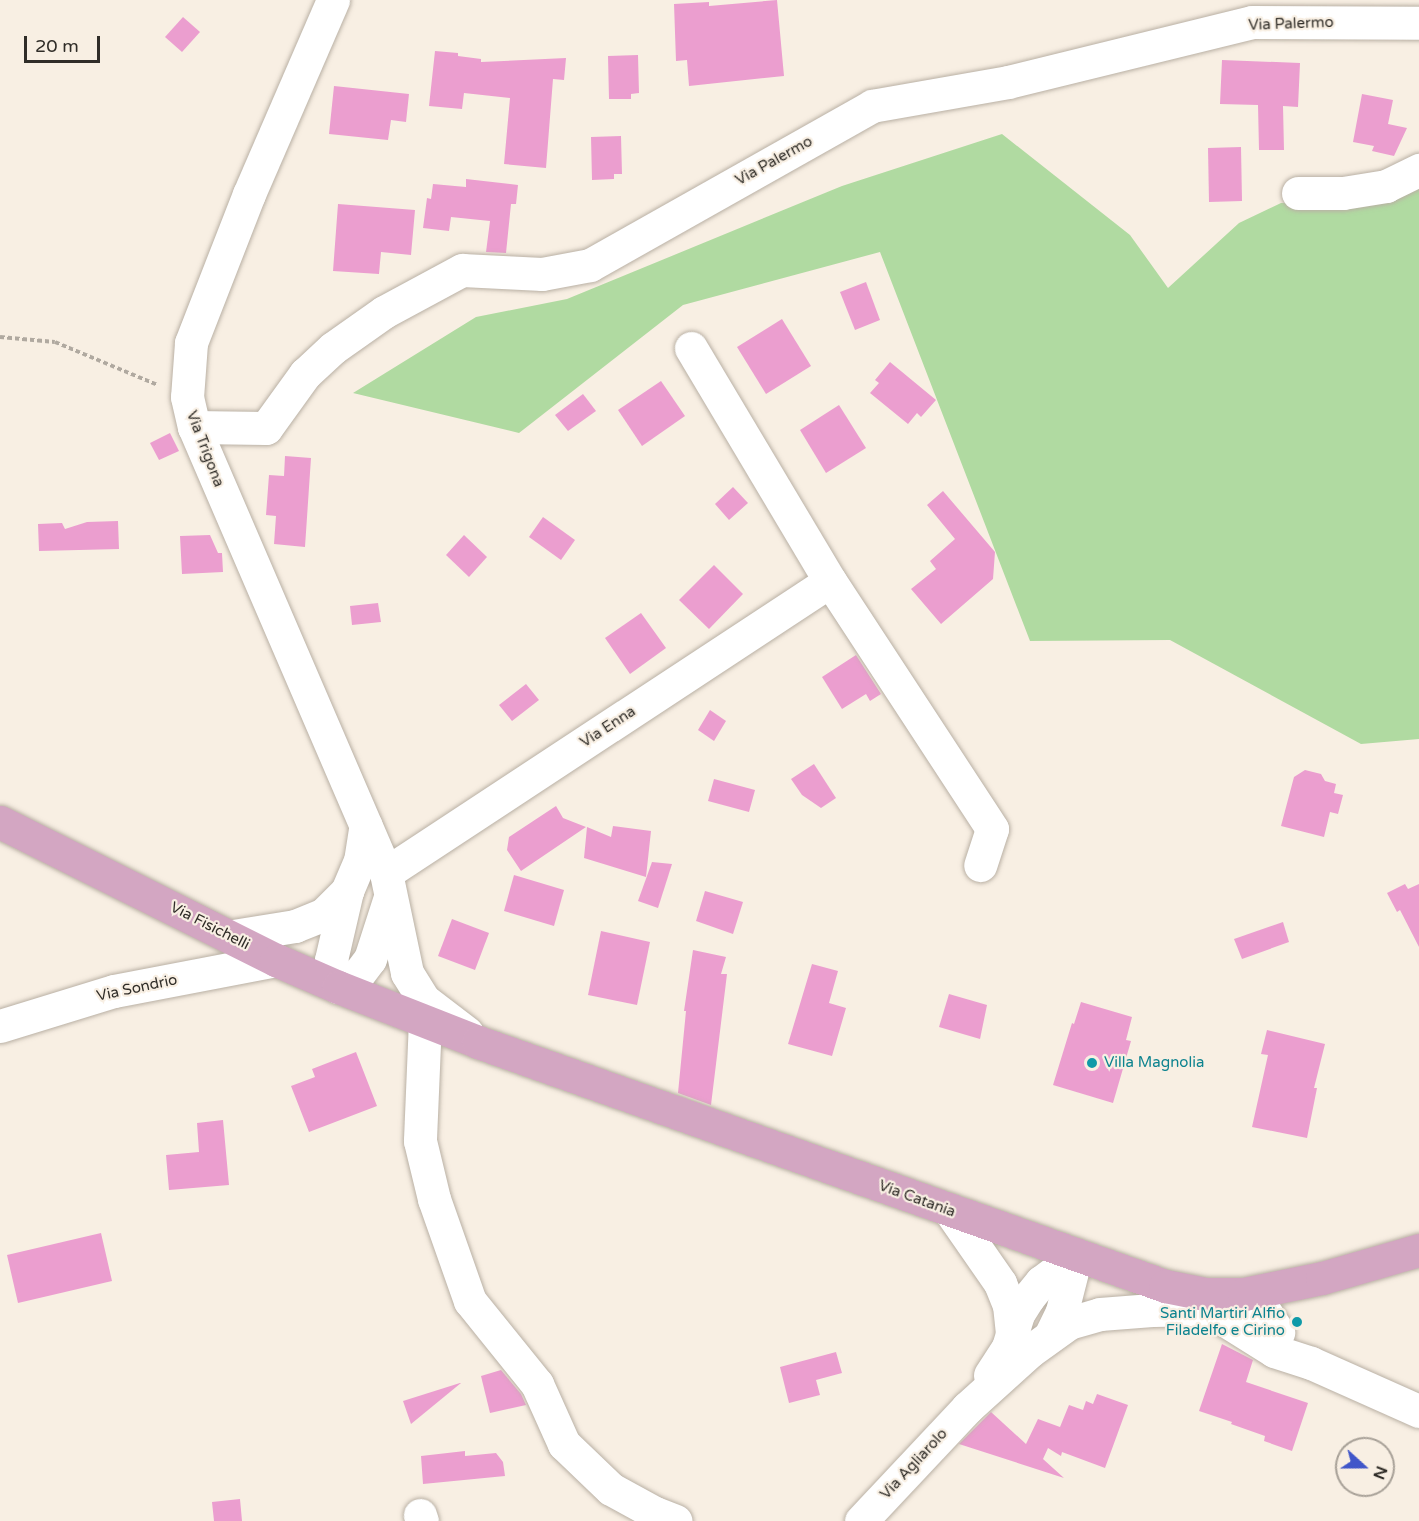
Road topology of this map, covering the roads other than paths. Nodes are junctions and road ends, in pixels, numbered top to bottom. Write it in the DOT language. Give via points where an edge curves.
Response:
graph roads {
  1 [pos="333,0"];
  2 [pos="1252,11"];
  3 [pos="1419,23"];
  4 [pos="1419,170"];
  5 [pos="1298,193"];
  6 [pos="691,348"];
  7 [pos="190,412"];
  8 [pos="830,581"];
  9 [pos="0,822"];
  10 [pos="366,825"];
  11 [pos="980,865"];
  12 [pos="389,883"];
  13 [pos="347,891"];
  14 [pos="233,936"];
  15 [pos="276,960"];
  16 [pos="338,987"];
  17 [pos="425,1020"];
  18 [pos="0,1026"];
  19 [pos="478,1042"];
  20 [pos="950,1211"];
  21 [pos="1419,1250"];
  22 [pos="1076,1256"];
  23 [pos="1288,1286"];
  24 [pos="1244,1294"];
  25 [pos="1168,1299"];
  26 [pos="1211,1309"];
  27 [pos="1012,1333"];
  28 [pos="1051,1334"];
  29 [pos="1276,1342"];
  30 [pos="967,1408"];
  31 [pos="1419,1412"];
  32 [pos="676,1521"];
  33 [pos="861,1521"];
  1 -- 7 [label="street, Via Trigona" via="249,194 191,343"];
  2 -- 3 [label="street, Via Palermo"];
  2 -- 7 [label="street, Via Palermo" via="1008,82 872,106 590,265 542,274 462,270 384,312 333,348 305,374 266,428"];
  4 -- 5 [label="street" via="1386,186 1343,194"];
  6 -- 8 [label="street"];
  7 -- 10 [label="street, Via Trigona"];
  8 -- 11 [label="street" via="992,829"];
  8 -- 12 [label="street, Via Enna"];
  9 -- 14 [label="main road, Via Fisichelli"];
  10 -- 12 [label="street, Via Trigona"];
  10 -- 13 [label="street" via="360,861"];
  12 -- 16 [label="street" via="370,959 357,976"];
  12 -- 19 [label="street, Via Trigona" via="407,973 423,1000"];
  13 -- 14 [label="street" via="324,914 295,926"];
  13 -- 16 [label="street" via="331,960"];
  14 -- 15 [label="main road, Via Fisichelli"];
  15 -- 16 [label="main road, Via Fisichelli"];
  15 -- 18 [label="street, Via Sondrio" via="114,991"];
  16 -- 17 [label="main road, Via Fisichelli"];
  17 -- 19 [label="main road, Via Catania"];
  17 -- 32 [label="street" via="420,1141 434,1199 470,1301 537,1384 564,1444 611,1489"];
  19 -- 20 [label="main road, Via Catania"];
  20 -- 22 [label="main road, Via Catania"];
  20 -- 27 [label="street" via="1000,1283 1009,1305"];
  21 -- 23 [label="main road, Via Catania"];
  22 -- 25 [label="main road, Via Catania"];
  22 -- 27 [label="street" via="1041,1282 1028,1298"];
  22 -- 28 [label="street" via="1062,1311"];
  23 -- 24 [label="main road, Via Catania"];
  23 -- 29 [label="street" via="1275,1313"];
  24 -- 25 [label="main road, Via Catania"];
  24 -- 26 [label="street"];
  24 -- 29 [label="street" via="1262,1307"];
  25 -- 26 [label="street"];
  25 -- 28 [label="street" via="1152,1310 1100,1314 1069,1323"];
  25 -- 29 [label="street"];
  26 -- 29 [label="street"];
  27 -- 30 [label="street" via="1000,1362"];
  28 -- 30 [label="street"];
  29 -- 31 [label="street" via="1311,1363"];
  30 -- 33 [label="street, Via Agliarolo"];
}
